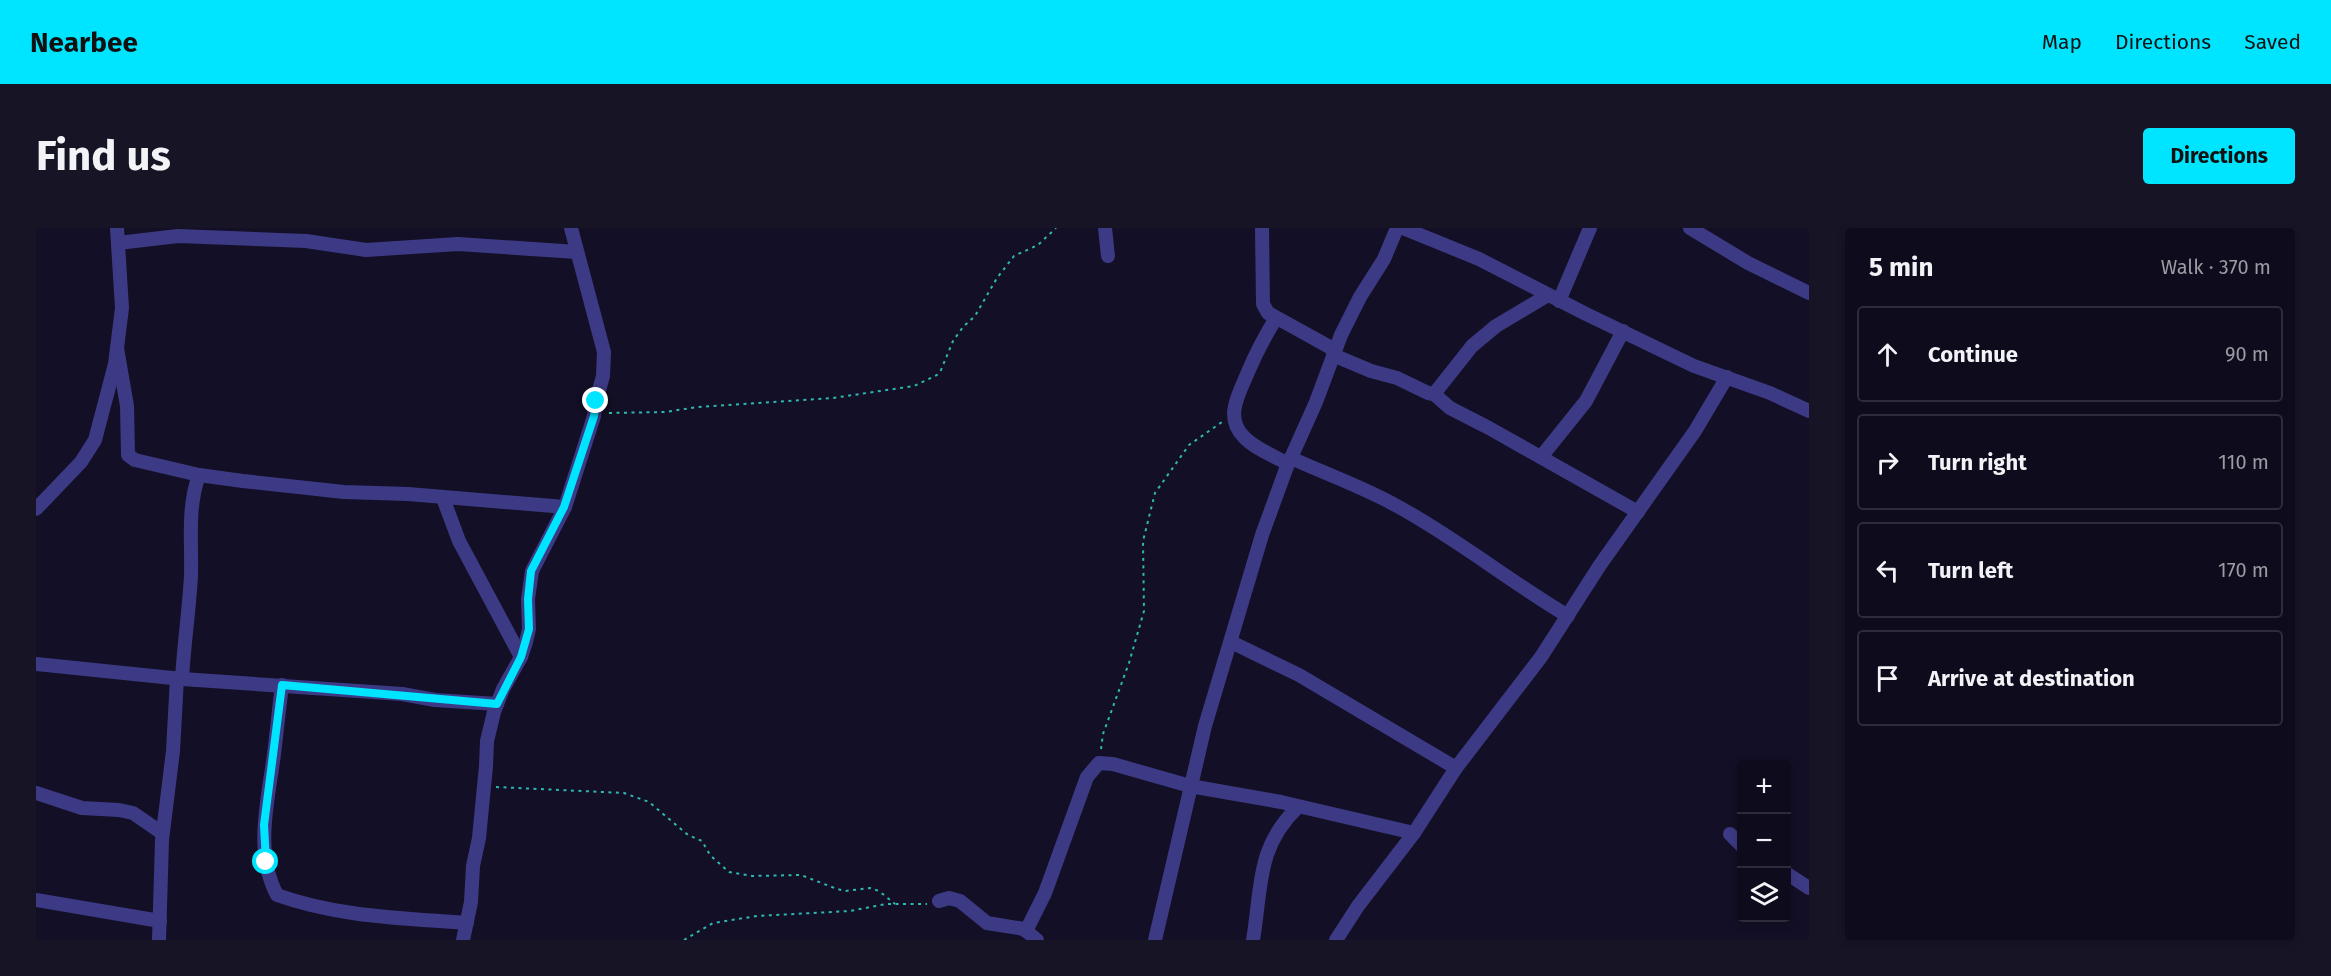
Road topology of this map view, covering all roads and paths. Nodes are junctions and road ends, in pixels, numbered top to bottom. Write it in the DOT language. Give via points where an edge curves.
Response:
graph roads {
  1 [pos="117,228"];
  2 [pos="571,228"];
  3 [pos="1056,228"];
  4 [pos="1105,228"];
  5 [pos="1262,228"];
  6 [pos="1397,228"];
  7 [pos="1403,228"];
  8 [pos="1590,228"];
  9 [pos="1690,228"];
  10 [pos="118,243"];
  11 [pos="578,252"];
  12 [pos="1108,256"];
  13 [pos="1809,293"];
  14 [pos="1553,298"];
  15 [pos="1276,318"];
  16 [pos="1623,331"];
  17 [pos="117,348"];
  18 [pos="1334,353"];
  19 [pos="1727,377"];
  20 [pos="1434,394"];
  21 [pos="1809,411"];
  22 [pos="1234,414"];
  23 [pos="594,416"];
  24 [pos="1541,457"];
  25 [pos="1290,461"];
  26 [pos="199,475"];
  27 [pos="443,498"];
  28 [pos="564,507"];
  29 [pos="36,509"];
  30 [pos="1638,512"];
  31 [pos="1568,616"];
  32 [pos="1231,642"];
  33 [pos="521,657"];
  34 [pos="36,664"];
  35 [pos="180,678"];
  36 [pos="282,685"];
  37 [pos="497,704"];
  38 [pos="1099,763"];
  39 [pos="1456,768"];
  40 [pos="1190,786"];
  41 [pos="484,787"];
  42 [pos="36,793"];
  43 [pos="1298,807"];
  44 [pos="162,833"];
  45 [pos="1414,833"];
  46 [pos="1730,834"];
  47 [pos="1737,841"];
  48 [pos="1791,876"];
  49 [pos="1809,888"];
  50 [pos="36,900"];
  51 [pos="939,901"];
  52 [pos="895,904"];
  53 [pos="160,921"];
  54 [pos="467,923"];
  55 [pos="1026,930"];
  56 [pos="159,940"];
  57 [pos="463,940"];
  58 [pos="684,940"];
  59 [pos="1037,940"];
  60 [pos="1155,940"];
  61 [pos="1253,940"];
  62 [pos="1336,940"];
  1 -- 10 [label="street"];
  2 -- 11 [label="street"];
  3 -- 23 [label="path" via="1038,245 1014,256 975,316 953,341 941,370 914,386 833,398"];
  4 -- 12 [label="street"];
  5 -- 15 [label="street" via="1263,304"];
  6 -- 18 [label="street"];
  7 -- 14 [label="street" via="1479,259"];
  8 -- 14 [label="street"];
  9 -- 13 [label="street"];
  10 -- 11 [label="street" via="178,236 306,241 366,250 458,244"];
  10 -- 17 [label="street" via="122,309"];
  11 -- 23 [label="street" via="604,352"];
  14 -- 16 [label="street"];
  14 -- 20 [label="street" via="1496,326 1472,346"];
  15 -- 18 [label="street"];
  15 -- 22 [label="street" via="1235,398"];
  16 -- 19 [label="street" via="1694,366"];
  16 -- 24 [label="street" via="1586,401"];
  17 -- 26 [label="street" via="127,406 128,455"];
  17 -- 29 [label="street" via="95,440 81,462"];
  18 -- 20 [label="street"];
  18 -- 25 [label="street"];
  19 -- 21 [label="street"];
  19 -- 30 [label="street"];
  20 -- 24 [label="street" via="1449,408"];
  22 -- 25 [label="street" via="1236,426 1245,438"];
  22 -- 38 [label="path" via="1189,445 1155,494 1143,541 1144,610 1103,734"];
  23 -- 28 [label="street"];
  24 -- 30 [label="street"];
  25 -- 31 [label="street" via="1396,506"];
  25 -- 32 [label="street" via="1262,535"];
  26 -- 27 [label="street" via="344,492"];
  26 -- 35 [label="street" via="190,510 190,597"];
  27 -- 28 [label="street"];
  27 -- 33 [label="street" via="459,541"];
  28 -- 33 [label="street" via="531,571 529,629"];
  30 -- 31 [label="street"];
  31 -- 39 [label="street"];
  32 -- 39 [label="street" via="1299,675"];
  32 -- 40 [label="street"];
  33 -- 37 [label="street"];
  34 -- 35 [label="street"];
  35 -- 36 [label="street"];
  35 -- 44 [label="street"];
  36 -- 37 [label="street"];
  36 -- 54 [label="street" via="264,825 266,862 277,895 346,913"];
  37 -- 41 [label="street" via="487,741"];
  38 -- 40 [label="street"];
  38 -- 55 [label="street" via="1087,777 1045,892"];
  39 -- 45 [label="street"];
  40 -- 43 [label="street"];
  40 -- 60 [label="street"];
  41 -- 52 [label="path" via="624,793 649,802 688,835 702,841 710,855 729,872 752,876 801,875 845,891 870,888"];
  41 -- 54 [label="street"];
  42 -- 44 [label="street" via="82,808 133,813"];
  43 -- 45 [label="street"];
  43 -- 61 [label="street" via="1267,849"];
  44 -- 53 [label="street"];
  45 -- 62 [label="street"];
  46 -- 47 [label="street"];
  48 -- 49 [label="street"];
  50 -- 53 [label="street"];
  51 -- 52 [label="path"];
  51 -- 55 [label="street" via="960,901 987,922"];
  52 -- 58 [label="path" via="713,922"];
  53 -- 56 [label="street"];
  54 -- 57 [label="street"];
  55 -- 59 [label="street"];
}
